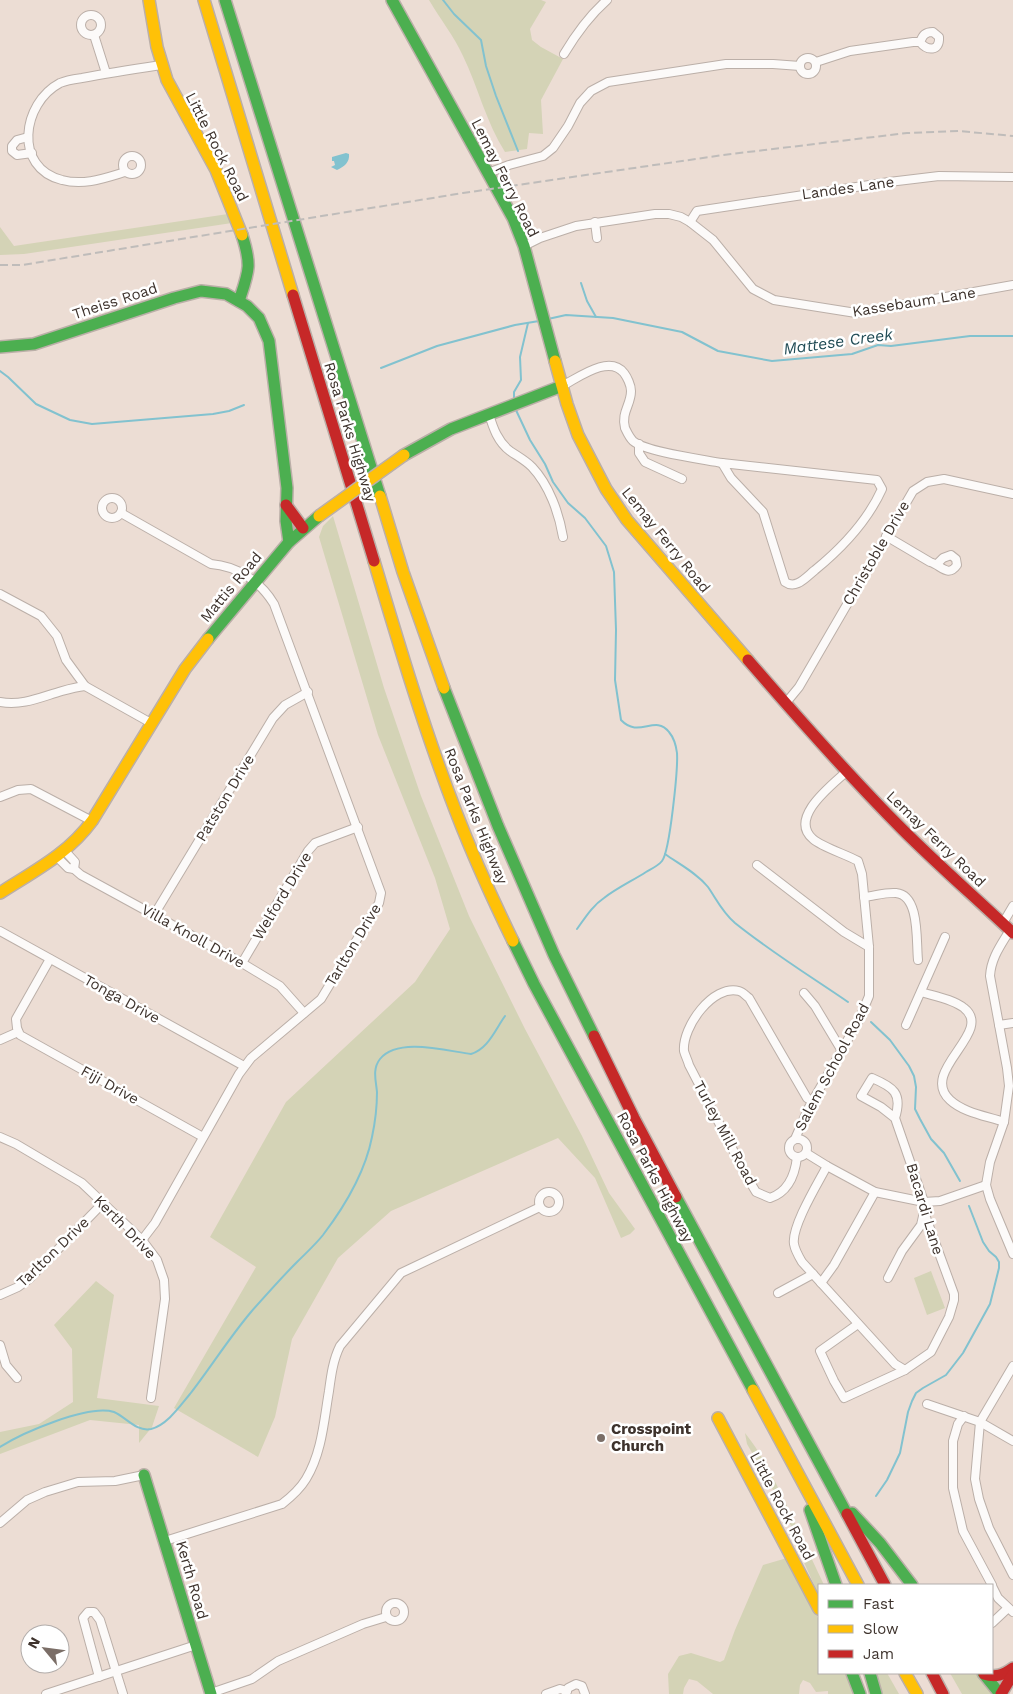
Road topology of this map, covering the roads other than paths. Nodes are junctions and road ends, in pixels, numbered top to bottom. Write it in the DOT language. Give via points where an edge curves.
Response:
graph roads {
  1 [pos="149,0"];
  2 [pos="204,0"];
  3 [pos="225,0"];
  4 [pos="233,0"];
  5 [pos="392,0"];
  6 [pos="608,0"];
  7 [pos="94,35"];
  8 [pos="920,42"];
  9 [pos="241,54"];
  10 [pos="564,54"];
  11 [pos="816,62"];
  12 [pos="161,65"];
  13 [pos="800,66"];
  14 [pos="106,73"];
  15 [pos="28,137"];
  16 [pos="32,153"];
  17 [pos="126,172"];
  18 [pos="488,173"];
  19 [pos="1013,177"];
  20 [pos="595,222"];
  21 [pos="690,222"];
  22 [pos="597,238"];
  23 [pos="524,246"];
  24 [pos="1013,285"];
  25 [pos="239,301"];
  26 [pos="0,347"];
  27 [pos="562,386"];
  28 [pos="489,414"];
  29 [pos="639,444"];
  30 [pos="722,463"];
  31 [pos="682,479"];
  32 [pos="1013,494"];
  33 [pos="286,504"];
  34 [pos="120,513"];
  35 [pos="303,528"];
  36 [pos="886,536"];
  37 [pos="563,537"];
  38 [pos="289,542"];
  39 [pos="937,564"];
  40 [pos="254,582"];
  41 [pos="0,594"];
  42 [pos="85,686"];
  43 [pos="308,692"];
  44 [pos="0,702"];
  45 [pos="785,704"];
  46 [pos="151,724"];
  47 [pos="846,772"];
  48 [pos="0,797"];
  49 [pos="92,820"];
  50 [pos="358,827"];
  51 [pos="61,854"];
  52 [pos="757,865"];
  53 [pos="0,893"];
  54 [pos="864,897"];
  55 [pos="1013,906"];
  56 [pos="154,916"];
  57 [pos="1009,928"];
  58 [pos="0,931"];
  59 [pos="945,937"];
  60 [pos="869,947"];
  61 [pos="50,959"];
  62 [pos="918,960"];
  63 [pos="242,963"];
  64 [pos="921,992"];
  65 [pos="804,994"];
  66 [pos="304,1013"];
  67 [pos="1013,1024"];
  68 [pos="906,1025"];
  69 [pos="999,1025"];
  70 [pos="18,1032"];
  71 [pos="0,1040"];
  72 [pos="842,1051"];
  73 [pos="244,1066"];
  74 [pos="812,1101"];
  75 [pos="895,1118"];
  76 [pos="1004,1122"];
  77 [pos="0,1137"];
  78 [pos="203,1137"];
  79 [pos="795,1139"];
  80 [pos="806,1153"];
  81 [pos="797,1157"];
  82 [pos="827,1166"];
  83 [pos="986,1185"];
  84 [pos="875,1192"];
  85 [pos="924,1202"];
  86 [pos="103,1203"];
  87 [pos="540,1207"];
  88 [pos="924,1212"];
  89 [pos="142,1240"];
  90 [pos="1013,1254"];
  91 [pos="813,1274"];
  92 [pos="888,1278"];
  93 [pos="821,1283"];
  94 [pos="778,1293"];
  95 [pos="0,1295"];
  96 [pos="858,1324"];
  97 [pos="0,1345"];
  98 [pos="1013,1366"];
  99 [pos="905,1370"];
  100 [pos="17,1378"];
  101 [pos="151,1398"];
  102 [pos="927,1404"];
  103 [pos="964,1416"];
  104 [pos="718,1418"];
  105 [pos="980,1422"];
  106 [pos="1013,1441"];
  107 [pos="796,1471"];
  108 [pos="144,1474"];
  109 [pos="840,1500"];
  110 [pos="0,1523"];
  111 [pos="165,1541"];
  112 [pos="1013,1575"];
  113 [pos="836,1584"];
  114 [pos="857,1584"];
  115 [pos="884,1584"];
  116 [pos="911,1584"];
  117 [pos="991,1584"];
  118 [pos="993,1588"];
  119 [pos="818,1607"];
  120 [pos="1011,1610"];
  121 [pos="386,1617"];
  122 [pos="993,1622"];
  123 [pos="196,1645"];
  124 [pos="1013,1668"];
  125 [pos="116,1672"];
  126 [pos="852,1674"];
  127 [pos="870,1674"];
  128 [pos="906,1674"];
  129 [pos="933,1674"];
  130 [pos="984,1674"];
  131 [pos="986,1674"];
  132 [pos="1013,1674"];
  133 [pos="99,1677"];
  134 [pos="567,1692"];
  135 [pos="46,1694"];
  136 [pos="123,1694"];
  137 [pos="211,1694"];
  138 [pos="546,1694"];
  139 [pos="585,1694"];
  140 [pos="860,1694"];
  141 [pos="876,1694"];
  142 [pos="916,1694"];
  143 [pos="944,1694"];
  144 [pos="1001,1694"];
  1 -- 12 [label="main road, Little Rock Road"];
  2 -- 107 [label="main road, Rosa Parks Highway" via="405,664 457,814 534,984"];
  3 -- 9 [label="main road"];
  4 -- 9 [label="main road"];
  5 -- 18 [label="main road, Lemay Ferry Road"];
  6 -- 10 [label="street" via="577,33"];
  7 -- 14 [label="street"];
  8 -- 11 [label="street" via="850,51"];
  9 -- 109 [label="main road, Rosa Parks Highway" via="403,572 450,706 494,817 604,1060"];
  11 -- 13 [label="street" via="806,58"];
  11 -- 13 [label="street" via="811,74 804,73"];
  12 -- 14 [label="street"];
  12 -- 25 [label="main road, Little Rock Road" via="216,170 246,246 249,272"];
  13 -- 18 [label="street" via="726,64 608,82 591,91 580,103 553,148 543,156"];
  14 -- 15 [label="street" via="62,82 47,92 34,110"];
  15 -- 16 [label="street"];
  15 -- 16 [label="street" via="16,140 12,151 17,156"];
  16 -- 17 [label="street" via="38,166 60,180 92,182"];
  18 -- 23 [label="main road, Lemay Ferry Road" via="513,218"];
  19 -- 21 [label="street, Landes Lane" via="939,176 889,182 697,211"];
  20 -- 21 [label="street, Kassebaum Lane" via="664,214"];
  20 -- 22 [label="street"];
  20 -- 23 [label="street, Kassebaum Lane" via="564,228"];
  21 -- 24 [label="street, Kassebaum Lane" via="720,247 754,289 774,300 856,313"];
  23 -- 27 [label="main road, Lemay Ferry Road"];
  25 -- 26 [label="main road, Theiss Road" via="218,292 189,293 34,344"];
  25 -- 33 [label="main road" via="259,318 270,342 287,488"];
  27 -- 28 [label="main road, Mattis Road"];
  27 -- 29 [label="street" via="607,365 622,370 631,390 623,419 628,434"];
  27 -- 45 [label="main road, Lemay Ferry Road" via="587,456 616,505"];
  28 -- 35 [label="main road, Mattis Road, bridge" via="439,434 404,455"];
  28 -- 37 [label="street" via="504,445 538,475 549,494"];
  29 -- 30 [label="street" via="644,448"];
  29 -- 31 [label="street" via="639,453 645,462"];
  30 -- 30 [label="street" via="877,480 882,489 837,552 803,580 789,585 785,582 763,512 731,478"];
  32 -- 36 [label="street, Christoble Drive" via="944,479 927,482 909,496"];
  33 -- 35 [label="main road"];
  33 -- 38 [label="main road"];
  34 -- 40 [label="street, Tarlton Drive" via="211,564 235,569"];
  35 -- 38 [label="main road, Mattis Road"];
  36 -- 39 [label="street"];
  36 -- 45 [label="street, Christoble Drive" via="799,687"];
  38 -- 40 [label="main road, Mattis Road"];
  40 -- 43 [label="street, Tarlton Drive" via="274,604"];
  40 -- 46 [label="main road, Mattis Road" via="200,649"];
  41 -- 42 [label="street" via="41,616"];
  42 -- 44 [label="street" via="62,690 34,701"];
  42 -- 46 [label="street"];
  43 -- 50 [label="street, Tarlton Drive"];
  43 -- 56 [label="street, Patston Drive" via="286,705 273,718"];
  45 -- 47 [label="main road, Lemay Ferry Road"];
  46 -- 49 [label="main road, Mattis Road"];
  47 -- 54 [label="street, Salem School Road" via="813,803 807,815 806,828 817,842 858,861"];
  47 -- 57 [label="main road, Lemay Ferry Road"];
  48 -- 49 [label="street" via="31,789"];
  49 -- 51 [label="main road, Mattis Road" via="76,842"];
  50 -- 63 [label="street, Welford Drive" via="315,843"];
  50 -- 66 [label="street, Tarlton Drive" via="380,886 381,898 321,999"];
  51 -- 53 [label="main road, Mattis Road"];
  51 -- 56 [label="street, Villa Knoll Drive" via="75,862 74,869 80,875"];
  52 -- 60 [label="street" via="844,932"];
  54 -- 60 [label="street, Salem School Road"];
  54 -- 62 [label="street" via="897,893 908,898 914,909"];
  55 -- 57 [label="street"];
  56 -- 63 [label="street, Villa Knoll Drive"];
  57 -- 69 [label="street" via="993,959 990,976"];
  58 -- 61 [label="street, Tonga Drive"];
  59 -- 64 [label="street"];
  60 -- 72 [label="street, Salem School Road" via="869,996"];
  61 -- 70 [label="street" via="16,1019"];
  61 -- 73 [label="street, Tonga Drive"];
  63 -- 66 [label="street, Villa Knoll Drive" via="280,986"];
  64 -- 68 [label="street"];
  64 -- 76 [label="street" via="964,1008 972,1023 943,1077 946,1094 962,1108"];
  65 -- 72 [label="street"];
  66 -- 73 [label="street, Tarlton Drive"];
  67 -- 69 [label="street"];
  69 -- 76 [label="street" via="1009,1086"];
  70 -- 71 [label="street"];
  70 -- 78 [label="street, Fiji Drive"];
  72 -- 74 [label="street, Salem School Road"];
  73 -- 78 [label="street, Tarlton Drive"];
  74 -- 79 [label="street, Salem School Road"];
  74 -- 81 [label="street, Turley Mill Road" via="807,1098 749,998 740,992 724,992 702,1009 686,1035 684,1050 756,1192 770,1198 780,1194 796,1168"];
  75 -- 75 [label="street, Bacardi Lane" via="898,1110 894,1089 872,1078 861,1096"];
  75 -- 85 [label="street, Bacardi Lane"];
  76 -- 83 [label="street"];
  77 -- 86 [label="street, Kerth Drive" via="75,1178"];
  78 -- 89 [label="street, Tarlton Drive" via="155,1223"];
  79 -- 80 [label="street" via="805,1142 808,1147"];
  79 -- 81 [label="street" via="789,1148"];
  80 -- 81 [label="street"];
  80 -- 82 [label="street"];
  82 -- 84 [label="street"];
  82 -- 91 [label="street" via="794,1236 794,1245 802,1262"];
  83 -- 85 [label="street" via="940,1201"];
  83 -- 90 [label="street"];
  84 -- 85 [label="street"];
  84 -- 93 [label="street"];
  85 -- 88 [label="street, Bacardi Lane"];
  86 -- 89 [label="street, Kerth Drive"];
  86 -- 95 [label="street, Tarlton Drive" via="29,1279"];
  87 -- 111 [label="street" via="401,1273 340,1346 319,1449 296,1493 282,1504"];
  88 -- 92 [label="street" via="921,1225"];
  88 -- 99 [label="street, Bacardi Lane" via="954,1300 950,1317 931,1352"];
  89 -- 101 [label="street, Kerth Drive" via="157,1260 165,1292"];
  91 -- 93 [label="street"];
  91 -- 94 [label="street"];
  93 -- 96 [label="street"];
  96 -- 99 [label="street" via="895,1364"];
  96 -- 99 [label="street" via="820,1351 844,1398"];
  97 -- 100 [label="street" via="6,1364"];
  98 -- 105 [label="street"];
  102 -- 103 [label="street"];
  103 -- 105 [label="street"];
  103 -- 117 [label="street" via="953,1441 953,1488 963,1531"];
  104 -- 119 [label="main road, Little Rock Road"];
  105 -- 106 [label="street"];
  105 -- 112 [label="street" via="975,1479 979,1498 993,1537"];
  107 -- 113 [label="main road"];
  107 -- 114 [label="main road, Rosa Parks Highway"];
  108 -- 110 [label="street" via="115,1482 78,1482 45,1492 27,1500"];
  108 -- 111 [label="main road, Kerth Road"];
  109 -- 115 [label="main road, Rosa Parks Highway"];
  109 -- 116 [label="main road" via="880,1543"];
  111 -- 123 [label="main road, Kerth Road"];
  118 -- 120 [label="street"];
  120 -- 122 [label="street"];
  121 -- 137 [label="street" via="278,1661 252,1680"];
  123 -- 125 [label="street"];
  123 -- 137 [label="main road, Kerth Road"];
  124 -- 131 [label="main road" via="996,1678"];
  125 -- 133 [label="street"];
  125 -- 133 [label="street" via="100,1620 94,1612 88,1612 83,1618"];
  125 -- 136 [label="street"];
  126 -- 140 [label="main road"];
  127 -- 141 [label="main road"];
  128 -- 142 [label="main road"];
  129 -- 143 [label="main road"];
  130 -- 144 [label="main road"];
  132 -- 144 [label="main road"];
  133 -- 135 [label="street"];
  134 -- 138 [label="street" via="560,1690"];
  134 -- 139 [label="street" via="576,1684 582,1686"];
}
